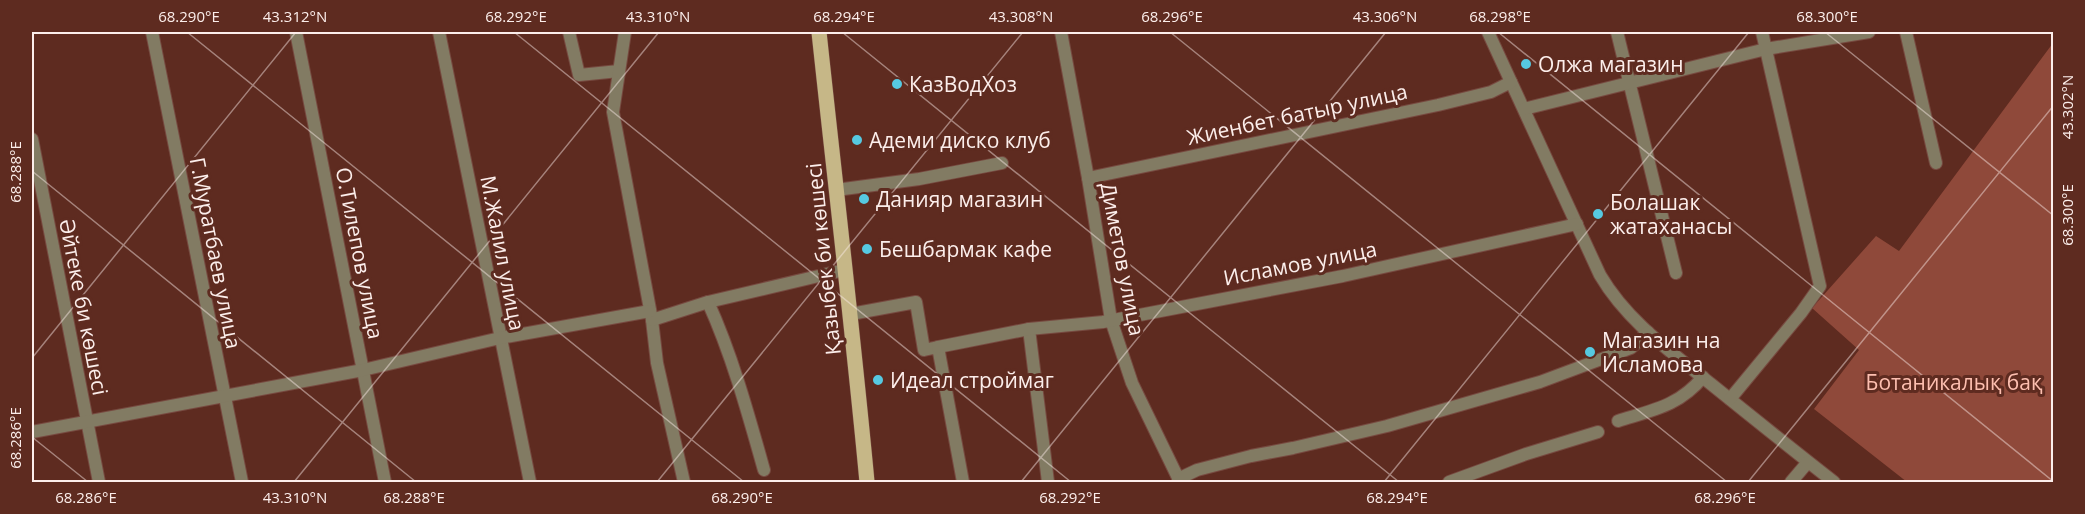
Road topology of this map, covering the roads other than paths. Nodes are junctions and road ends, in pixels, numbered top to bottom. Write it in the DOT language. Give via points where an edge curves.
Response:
graph roads {
  1 [pos="152,32"];
  2 [pos="296,32"];
  3 [pos="439,32"];
  4 [pos="568,32"];
  5 [pos="626,32"];
  6 [pos="819,32"];
  7 [pos="1061,32"];
  8 [pos="1488,32"];
  9 [pos="1617,32"];
  10 [pos="1762,32"];
  11 [pos="1869,32"];
  12 [pos="1906,32"];
  13 [pos="1766,49"];
  14 [pos="619,71"];
  15 [pos="1511,82"];
  16 [pos="1628,82"];
  17 [pos="1524,110"];
  18 [pos="32,138"];
  19 [pos="1002,163"];
  20 [pos="1936,163"];
  21 [pos="1088,178"];
  22 [pos="836,190"];
  23 [pos="1577,224"];
  24 [pos="844,270"];
  25 [pos="1676,273"];
  26 [pos="708,302"];
  27 [pos="851,314"];
  28 [pos="651,316"];
  29 [pos="1111,320"];
  30 [pos="1029,329"];
  31 [pos="1648,332"];
  32 [pos="500,338"];
  33 [pos="938,347"];
  34 [pos="363,370"];
  35 [pos="1703,377"];
  36 [pos="225,396"];
  37 [pos="1730,399"];
  38 [pos="86,421"];
  39 [pos="1618,421"];
  40 [pos="32,432"];
  41 [pos="1598,432"];
  42 [pos="1808,462"];
  43 [pos="764,470"];
  44 [pos="1179,481"];
  45 [pos="99,483"];
  46 [pos="242,483"];
  47 [pos="385,483"];
  48 [pos="530,483"];
  49 [pos="684,483"];
  50 [pos="867,483"];
  51 [pos="963,483"];
  52 [pos="1047,483"];
  53 [pos="1449,483"];
  54 [pos="1791,483"];
  55 [pos="1834,483"];
  1 -- 36 [label="street, Г.Муратбаев улица"];
  2 -- 34 [label="street, О.Тилепов улица"];
  3 -- 32 [label="street, М.Жалил улица"];
  4 -- 14 [label="street" via="579,75"];
  5 -- 14 [label="street"];
  6 -- 22 [label="main road, Қазыбек би көшесі"];
  7 -- 21 [label="street, Диметов улица"];
  8 -- 15 [label="street"];
  9 -- 16 [label="street"];
  10 -- 13 [label="street"];
  11 -- 13 [label="street"];
  12 -- 20 [label="street"];
  13 -- 16 [label="street"];
  13 -- 37 [label="street" via="1820,286"];
  14 -- 28 [label="street" via="613,112"];
  15 -- 17 [label="street"];
  15 -- 21 [label="street, Жиенбет батыр улица" via="1491,92 1438,105"];
  16 -- 17 [label="street"];
  16 -- 25 [label="street"];
  17 -- 23 [label="street"];
  18 -- 38 [label="street, Әйтеке би көшесі"];
  19 -- 22 [label="street"];
  21 -- 29 [label="street, Диметов улица"];
  22 -- 24 [label="main road, Қазыбек би көшесі"];
  23 -- 29 [label="street, Исламов улица" via="1343,276"];
  23 -- 31 [label="street" via="1612,295"];
  24 -- 26 [label="street"];
  24 -- 27 [label="main road, Қазыбек би көшесі"];
  26 -- 28 [label="street"];
  26 -- 43 [label="street" via="721,330"];
  27 -- 33 [label="street" via="916,302 924,350"];
  27 -- 50 [label="main road, Қазыбек би көшесі"];
  28 -- 32 [label="street"];
  28 -- 49 [label="street" via="667,413"];
  29 -- 30 [label="street, Исламов улица"];
  29 -- 44 [label="street, Диметов улица" via="1132,383"];
  30 -- 33 [label="street, Исламов улица"];
  30 -- 52 [label="street"];
  31 -- 35 [label="street"];
  31 -- 44 [label="street" via="1631,348 1540,382 1387,426 1197,470"];
  32 -- 34 [label="street"];
  32 -- 48 [label="street, М.Жалил улица"];
  33 -- 51 [label="street"];
  34 -- 36 [label="street"];
  34 -- 47 [label="street, О.Тилепов улица"];
  35 -- 37 [label="street"];
  35 -- 39 [label="street" via="1675,403"];
  36 -- 38 [label="street"];
  36 -- 46 [label="street, Г.Муратбаев улица"];
  37 -- 42 [label="street"];
  38 -- 40 [label="street"];
  38 -- 45 [label="street, Әйтеке би көшесі"];
  41 -- 53 [label="street"];
  42 -- 54 [label="street"];
  42 -- 55 [label="street"];
}
